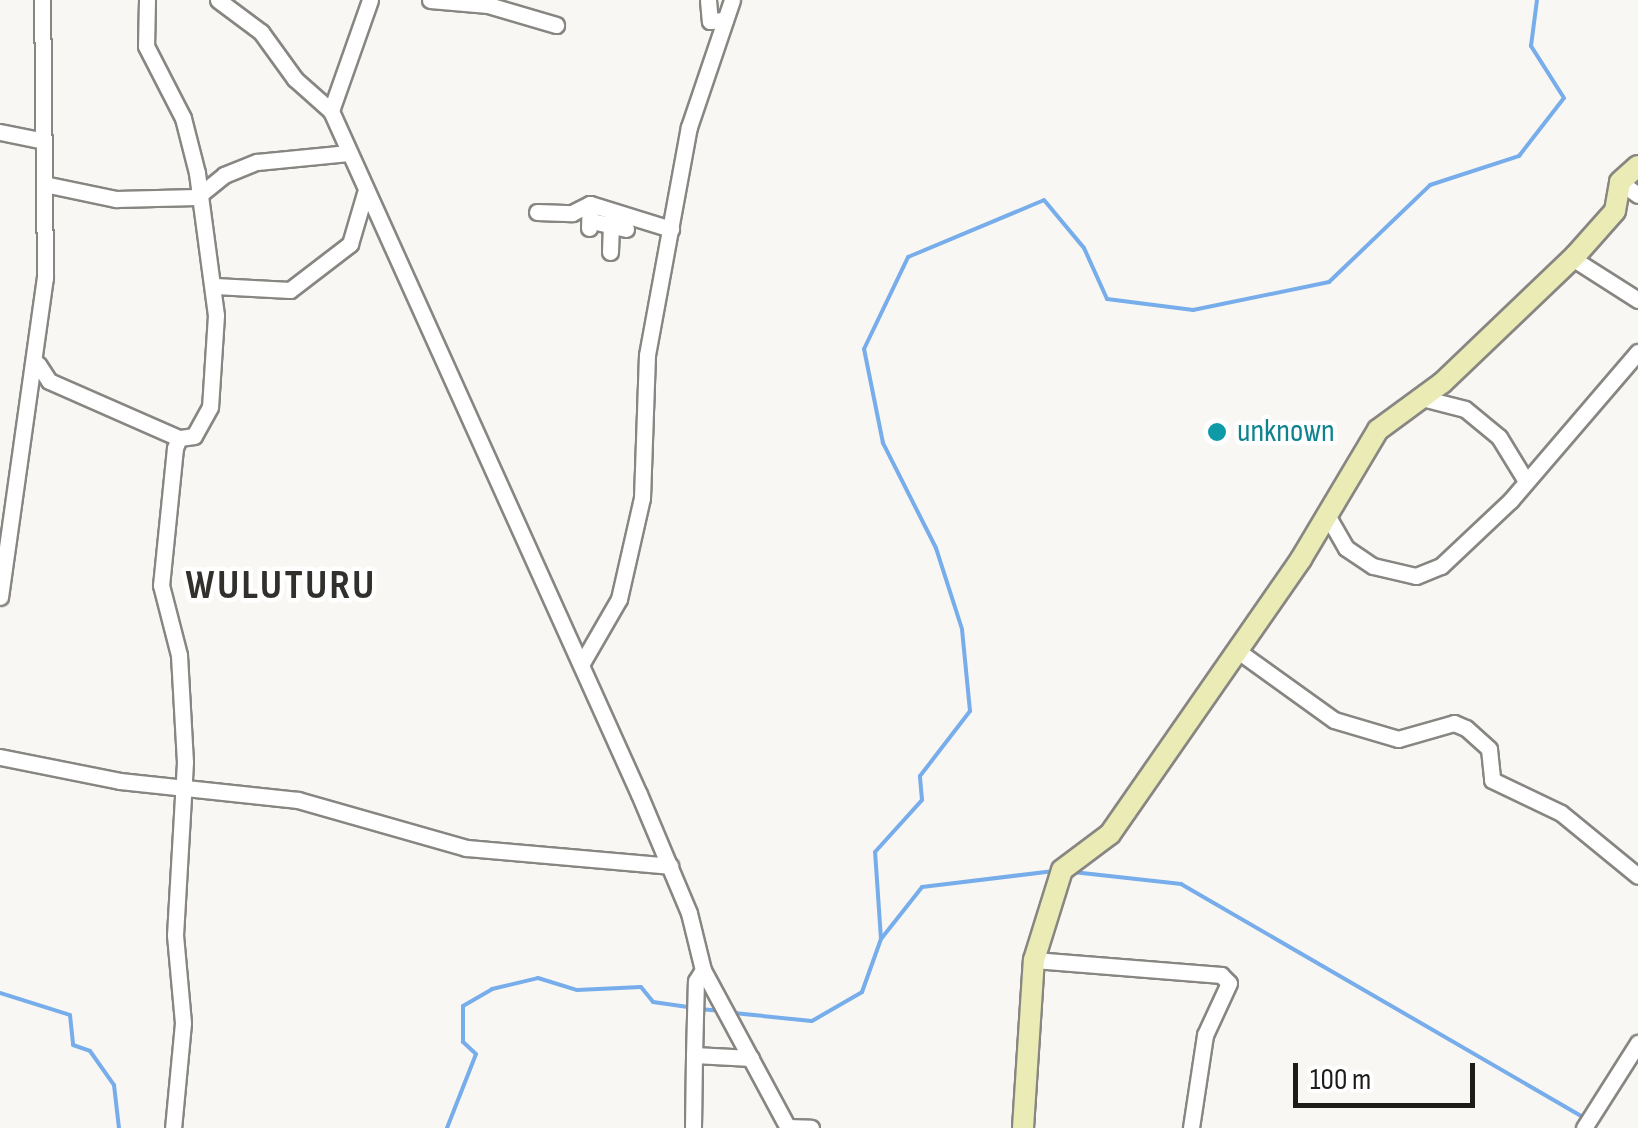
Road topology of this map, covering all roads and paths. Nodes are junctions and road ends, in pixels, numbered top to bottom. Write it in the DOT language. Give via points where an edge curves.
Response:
graph roads {
  1 [pos="42,0"];
  2 [pos="147,0"];
  3 [pos="218,0"];
  4 [pos="370,0"];
  5 [pos="430,0"];
  6 [pos="708,0"];
  7 [pos="732,0"];
  8 [pos="725,20"];
  9 [pos="556,25"];
  10 [pos="331,111"];
  11 [pos="0,132"];
  12 [pos="40,140"];
  13 [pos="349,153"];
  14 [pos="1638,166"];
  15 [pos="1620,182"];
  16 [pos="44,184"];
  17 [pos="366,193"];
  18 [pos="1638,195"];
  19 [pos="197,197"];
  20 [pos="536,212"];
  21 [pos="591,218"];
  22 [pos="670,229"];
  23 [pos="610,252"];
  24 [pos="1572,258"];
  25 [pos="215,286"];
  26 [pos="1638,300"];
  27 [pos="1638,352"];
  28 [pos="38,364"];
  29 [pos="1422,398"];
  30 [pos="179,438"];
  31 [pos="1526,481"];
  32 [pos="1327,516"];
  33 [pos="0,597"];
  34 [pos="1238,651"];
  35 [pos="582,663"];
  36 [pos="0,758"];
  37 [pos="182,785"];
  38 [pos="670,866"];
  39 [pos="1638,876"];
  40 [pos="1034,960"];
  41 [pos="703,970"];
  42 [pos="1638,1043"];
  43 [pos="694,1055"];
  44 [pos="751,1058"];
  45 [pos="173,1128"];
  46 [pos="693,1128"];
  47 [pos="788,1128"];
  48 [pos="811,1128"];
  49 [pos="1023,1128"];
  50 [pos="1191,1128"];
  51 [pos="1584,1128"];
  1 -- 12 [label="street"];
  2 -- 19 [label="street" via="146,46 183,118"];
  3 -- 10 [label="street" via="261,32 294,80"];
  4 -- 10 [label="street"];
  5 -- 9 [label="street" via="488,4"];
  6 -- 8 [label="street" via="710,21"];
  7 -- 8 [label="street"];
  8 -- 22 [label="street" via="688,127"];
  10 -- 13 [label="street"];
  11 -- 12 [label="street"];
  12 -- 16 [label="street"];
  13 -- 17 [label="street"];
  13 -- 19 [label="street" via="257,162"];
  14 -- 15 [label="street"];
  15 -- 18 [label="street"];
  15 -- 24 [label="street" via="1615,211"];
  16 -- 19 [label="street" via="116,200"];
  16 -- 28 [label="street"];
  17 -- 25 [label="street" via="350,244 290,290"];
  17 -- 35 [label="street"];
  19 -- 25 [label="street"];
  20 -- 21 [label="street"];
  21 -- 22 [label="street"];
  21 -- 23 [label="street" via="618,226"];
  22 -- 35 [label="street" via="646,356 642,498 619,599"];
  24 -- 26 [label="street"];
  24 -- 29 [label="street"];
  25 -- 30 [label="street" via="210,407 194,436"];
  27 -- 31 [label="street"];
  28 -- 30 [label="street" via="48,382"];
  28 -- 33 [label="street" via="12,486"];
  29 -- 31 [label="street" via="1475,417 1499,437"];
  29 -- 32 [label="street" via="1378,430"];
  30 -- 37 [label="street" via="161,585 179,655"];
  31 -- 32 [label="street" via="1440,566 1416,576 1360,560"];
  32 -- 34 [label="street"];
  34 -- 39 [label="street" via="1334,720 1398,738 1454,724 1466,728 1489,749 1492,780 1561,813"];
  34 -- 40 [label="street" via="1110,834 1062,870"];
  35 -- 38 [label="street"];
  36 -- 37 [label="street"];
  37 -- 38 [label="street" via="298,800 466,848"];
  37 -- 45 [label="street" via="176,936 183,1023"];
  38 -- 41 [label="street"];
  40 -- 49 [label="street"];
  40 -- 50 [label="street" via="1220,975 1229,983 1204,1035"];
  41 -- 43 [label="street"];
  41 -- 44 [label="street"];
  42 -- 51 [label="street"];
  43 -- 44 [label="street"];
  43 -- 46 [label="street"];
  44 -- 47 [label="street"];
  47 -- 48 [label="street"];
}
